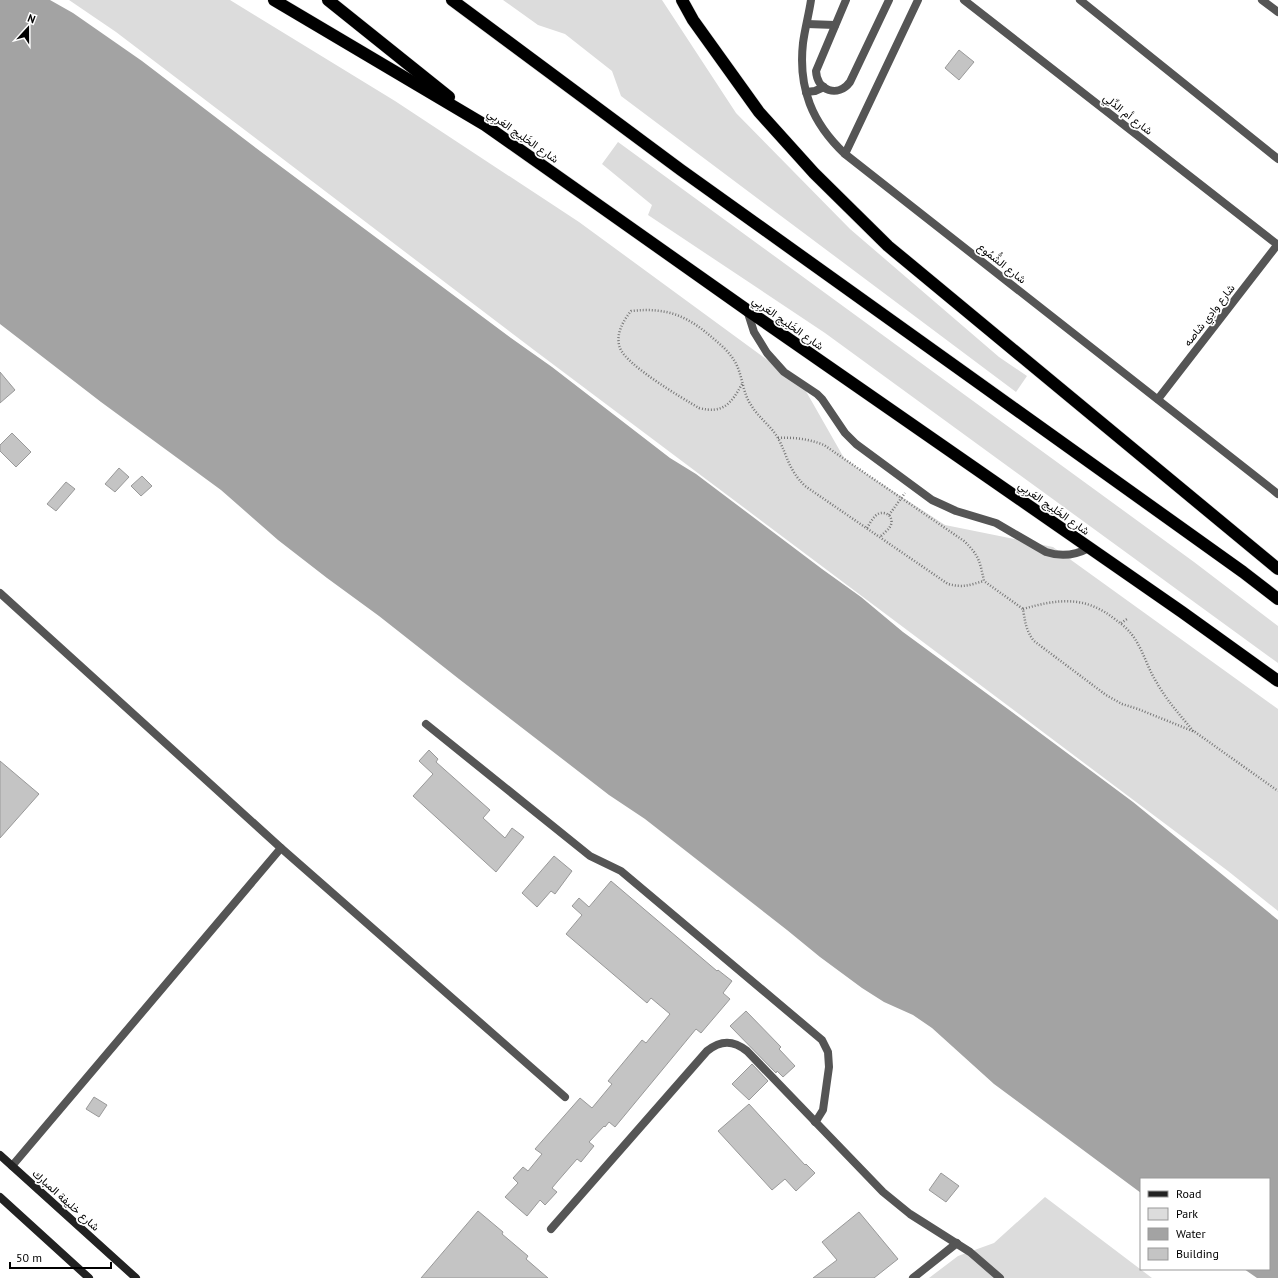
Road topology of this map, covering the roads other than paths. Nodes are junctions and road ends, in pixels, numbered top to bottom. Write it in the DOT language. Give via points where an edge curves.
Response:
graph roads {
  1 [pos="274,0"];
  2 [pos="328,0"];
  3 [pos="452,0"];
  4 [pos="682,0"];
  5 [pos="811,0"];
  6 [pos="846,0"];
  7 [pos="889,0"];
  8 [pos="918,0"];
  9 [pos="964,0"];
  10 [pos="1080,0"];
  11 [pos="1262,0"];
  12 [pos="1278,12"];
  13 [pos="806,24"];
  14 [pos="835,25"];
  15 [pos="824,87"];
  16 [pos="806,92"];
  17 [pos="485,125"];
  18 [pos="845,154"];
  19 [pos="1278,159"];
  20 [pos="1278,244"];
  21 [pos="747,310"];
  22 [pos="1158,399"];
  23 [pos="1278,494"];
  24 [pos="1089,548"];
  25 [pos="1278,569"];
  26 [pos="0,593"];
  27 [pos="1278,599"];
  28 [pos="1278,681"];
  29 [pos="426,724"];
  30 [pos="281,848"];
  31 [pos="565,1097"];
  32 [pos="815,1122"];
  33 [pos="0,1155"];
  34 [pos="12,1166"];
  35 [pos="0,1197"];
  36 [pos="551,1229"];
  37 [pos="957,1243"];
  38 [pos="90,1278"];
  39 [pos="136,1278"];
  40 [pos="913,1278"];
  41 [pos="1000,1278"];
  1 -- 17 [label="highway, شارع الخَلِيج العَربِي"];
  2 -- 17 [label="highway"];
  3 -- 27 [label="highway" via="681,170"];
  4 -- 25 [label="highway" via="759,112 814,173 888,246"];
  5 -- 13 [label="street, شارع الشُّمُوع"];
  6 -- 14 [label="street"];
  7 -- 15 [label="street" via="850,82 847,86 834,91"];
  8 -- 18 [label="street"];
  9 -- 20 [label="street, شارع أم الدِّلِي"];
  10 -- 19 [label="street"];
  11 -- 12 [label="street"];
  13 -- 14 [label="street"];
  13 -- 16 [label="street, شارع الشُّمُوع" via="802,58"];
  14 -- 15 [label="street" via="816,71 818,80"];
  15 -- 16 [label="street"];
  16 -- 18 [label="street, شارع الشُّمُوع" via="817,120 834,144"];
  17 -- 21 [label="highway, شارع الخَلِيج العَربِي"];
  18 -- 22 [label="street, شارع الشُّمُوع"];
  20 -- 22 [label="street, شارع وادِي شاصه"];
  21 -- 24 [label="highway, شارع الخَلِيج العَربِي"];
  21 -- 24 [label="street" via="754,332 775,363 817,394 856,444 911,484 940,504 996,523 1046,552 1068,556"];
  22 -- 23 [label="street, شارع الشُّمُوع"];
  24 -- 28 [label="highway, شارع الخَلِيج العَربِي"];
  26 -- 30 [label="street"];
  29 -- 32 [label="street" via="590,856 621,871 822,1040 828,1052 829,1067 823,1110"];
  30 -- 31 [label="street"];
  30 -- 34 [label="street"];
  32 -- 36 [label="street" via="747,1051 735,1043 720,1043 707,1051"];
  32 -- 37 [label="street" via="892,1200"];
  33 -- 34 [label="street, شارع خليفة المبارك"];
  34 -- 39 [label="street, شارع خليفة المبارك"];
  35 -- 38 [label="street"];
  37 -- 40 [label="street"];
  37 -- 41 [label="street"];
}
